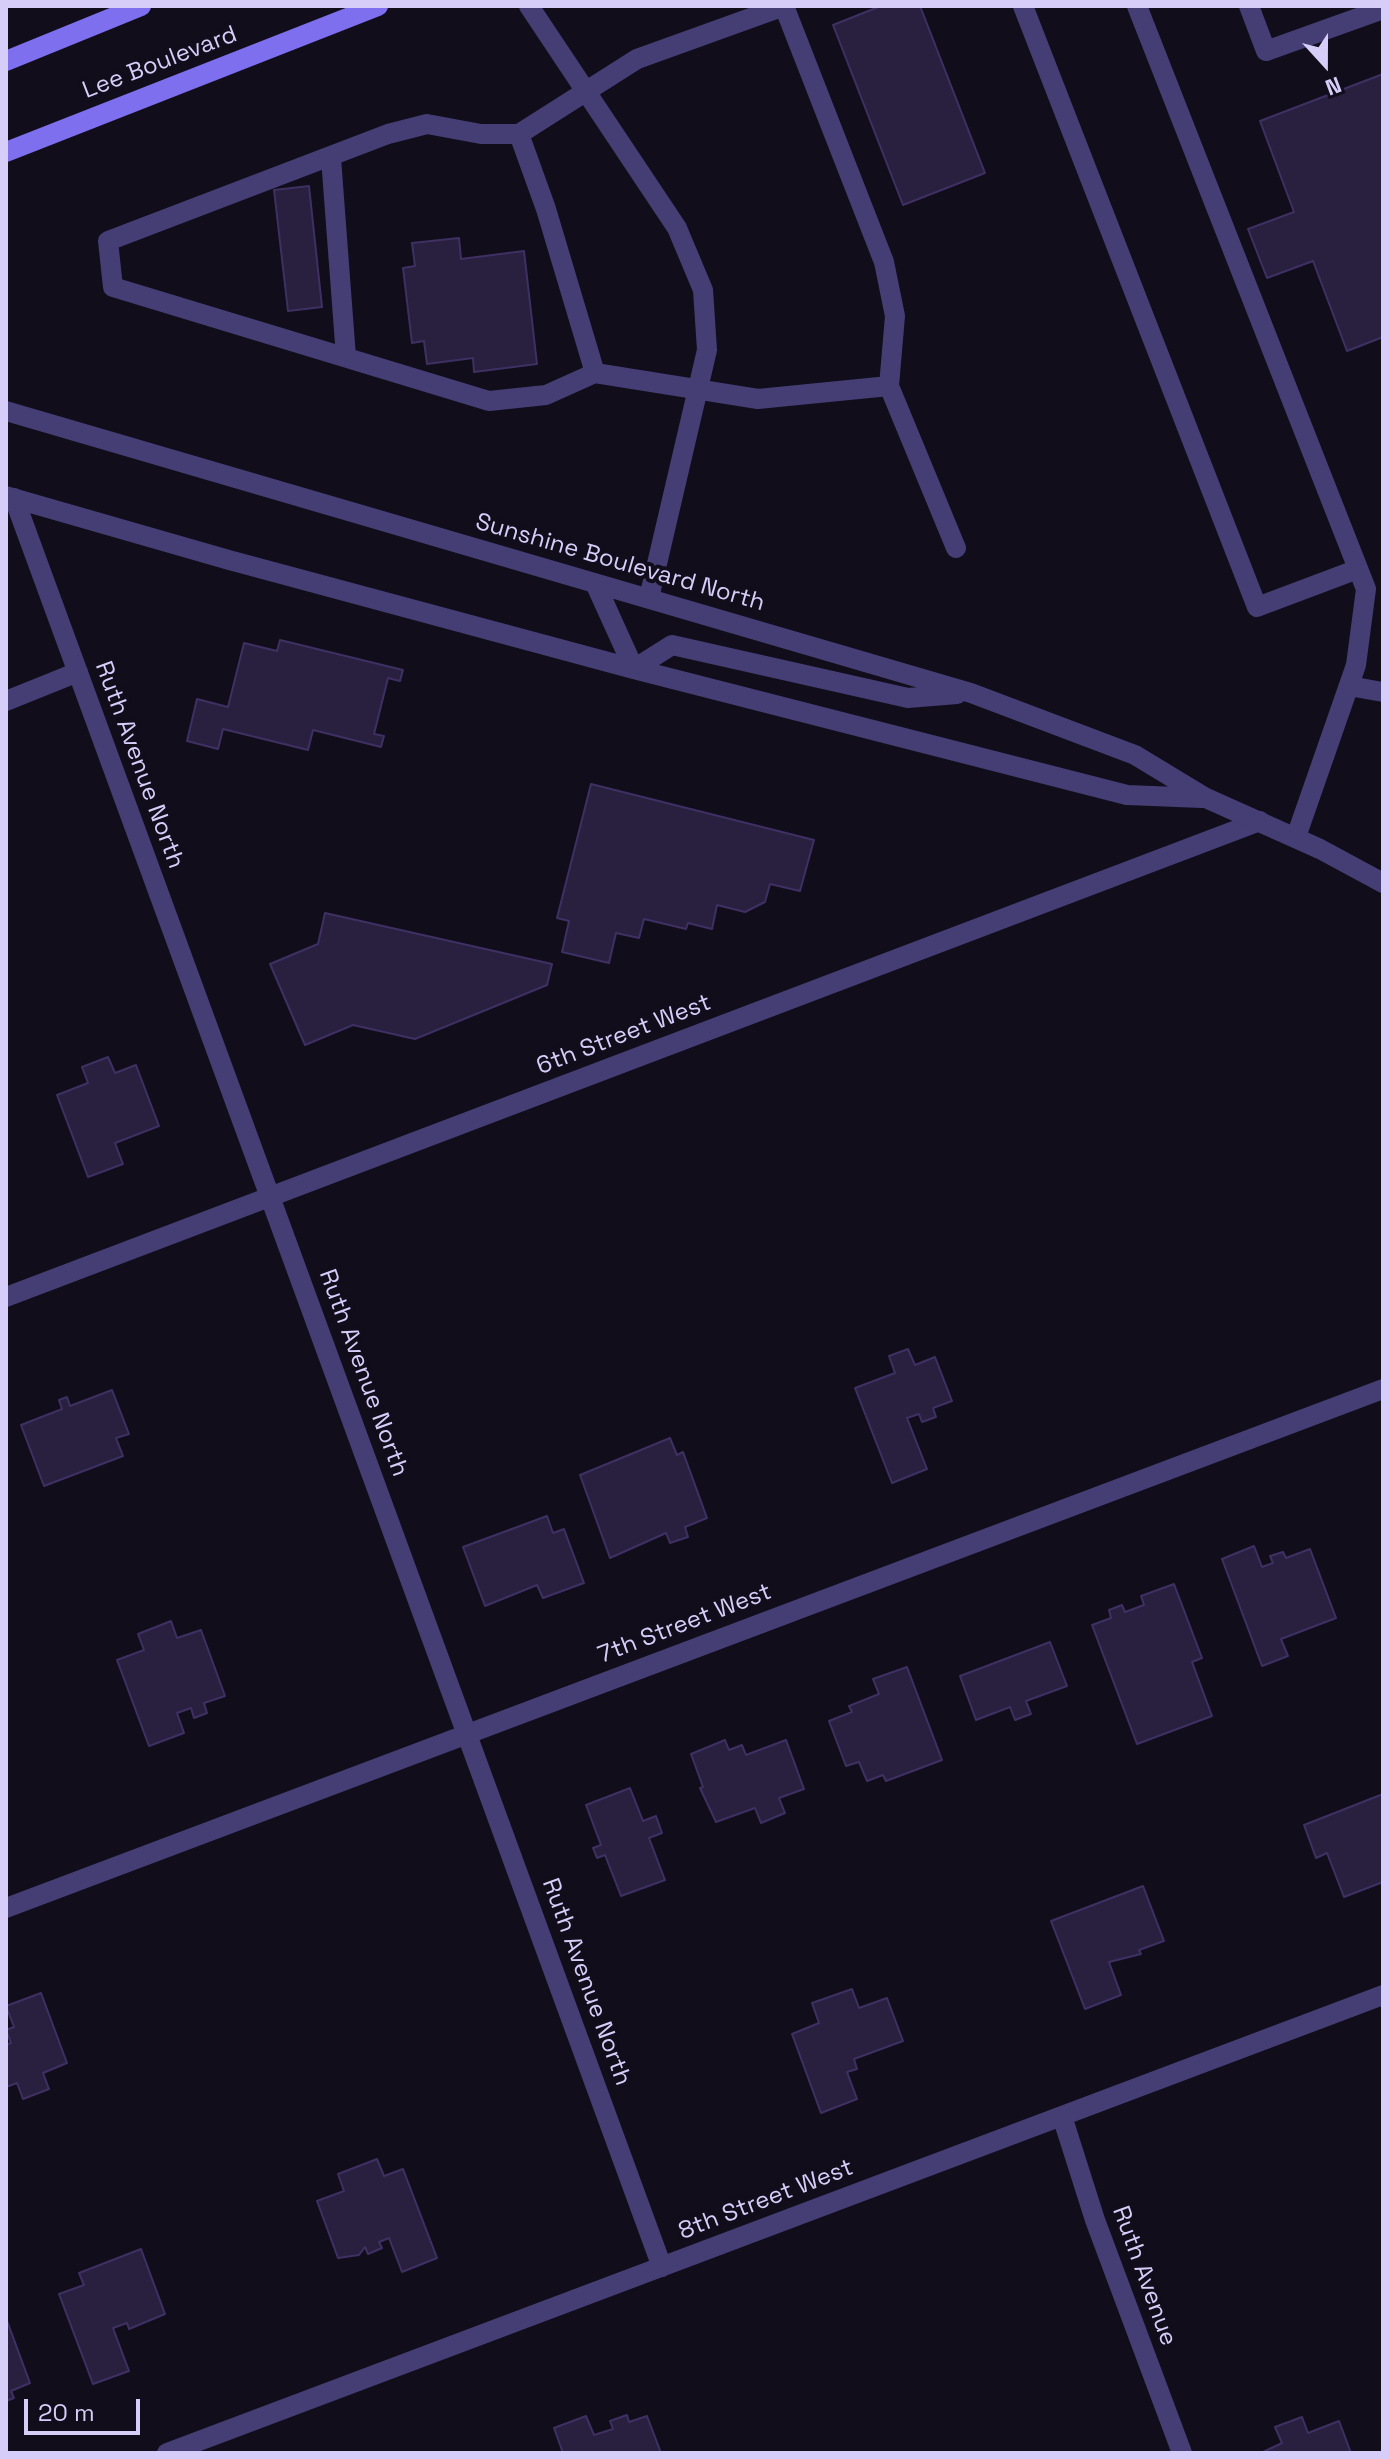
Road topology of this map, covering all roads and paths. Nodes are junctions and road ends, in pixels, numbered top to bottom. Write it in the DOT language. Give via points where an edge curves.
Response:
graph roads {
  1 [pos="141,6"];
  2 [pos="378,6"];
  3 [pos="529,6"];
  4 [pos="785,6"];
  5 [pos="1023,6"];
  6 [pos="1137,6"];
  7 [pos="1249,6"];
  8 [pos="1374,9"];
  9 [pos="6,61"];
  10 [pos="583,90"];
  11 [pos="519,134"];
  12 [pos="6,152"];
  13 [pos="331,158"];
  14 [pos="346,357"];
  15 [pos="595,373"];
  16 [pos="889,386"];
  17 [pos="698,389"];
  18 [pos="6,411"];
  19 [pos="10,497"];
  20 [pos="956,548"];
  21 [pos="1358,569"];
  22 [pos="595,583"];
  23 [pos="649,598"];
  24 [pos="634,669"];
  25 [pos="78,672"];
  26 [pos="1349,686"];
  27 [pos="1383,692"];
  28 [pos="971,693"];
  29 [pos="6,701"];
  30 [pos="1206,798"];
  31 [pos="1260,821"];
  32 [pos="1296,837"];
  33 [pos="1383,883"];
  34 [pos="270,1197"];
  35 [pos="6,1297"];
  36 [pos="1383,1389"];
  37 [pos="467,1734"];
  38 [pos="6,1908"];
  39 [pos="1383,1995"];
  40 [pos="1062,2116"];
  41 [pos="662,2267"];
  42 [pos="167,2453"];
  43 [pos="1182,2453"];
  1 -- 9 [label="main road"];
  2 -- 12 [label="main road, Lee Boulevard"];
  3 -- 10 [label="street"];
  4 -- 10 [label="street" via="637,59"];
  4 -- 16 [label="street" via="884,262 895,316"];
  5 -- 21 [label="street" via="1257,607"];
  6 -- 21 [label="street"];
  7 -- 8 [label="street" via="1266,51"];
  10 -- 11 [label="street"];
  10 -- 17 [label="street" via="677,228 703,290 707,350"];
  11 -- 13 [label="street" via="481,134 427,124"];
  11 -- 15 [label="street"];
  13 -- 14 [label="street"];
  13 -- 14 [label="street" via="108,241 113,287"];
  14 -- 15 [label="street" via="489,401 546,395"];
  15 -- 17 [label="street"];
  16 -- 17 [label="street" via="758,399"];
  16 -- 20 [label="street"];
  17 -- 23 [label="street"];
  18 -- 22 [label="street, Sunshine Boulevard North"];
  19 -- 24 [label="street, Sunshine Boulevard North"];
  19 -- 25 [label="street, Ruth Avenue North"];
  21 -- 26 [label="street" via="1366,589"];
  22 -- 23 [label="street, Sunshine Boulevard North"];
  22 -- 24 [label="street"];
  23 -- 28 [label="street, Sunshine Boulevard North"];
  24 -- 28 [label="street" via="672,645 908,698"];
  24 -- 30 [label="street, Sunshine Boulevard North" via="1127,795"];
  25 -- 29 [label="street"];
  25 -- 34 [label="street, Ruth Avenue North"];
  26 -- 27 [label="street"];
  26 -- 32 [label="street"];
  28 -- 30 [label="street, Sunshine Boulevard North" via="1135,755"];
  30 -- 31 [label="street, Sunshine Boulevard North"];
  31 -- 32 [label="street, Sunshine Boulevard North"];
  31 -- 34 [label="street, 6th Street West"];
  32 -- 33 [label="street, Sunshine Boulevard North"];
  34 -- 35 [label="street, 6th Street West"];
  34 -- 37 [label="street, Ruth Avenue North"];
  36 -- 37 [label="street, 7th Street West"];
  37 -- 38 [label="street, 7th Street West"];
  37 -- 41 [label="street, Ruth Avenue North"];
  39 -- 40 [label="street, 8th Street West"];
  40 -- 41 [label="street, 8th Street West"];
  40 -- 43 [label="street, Ruth Avenue"];
  41 -- 42 [label="street, 8th Street West"];
}
